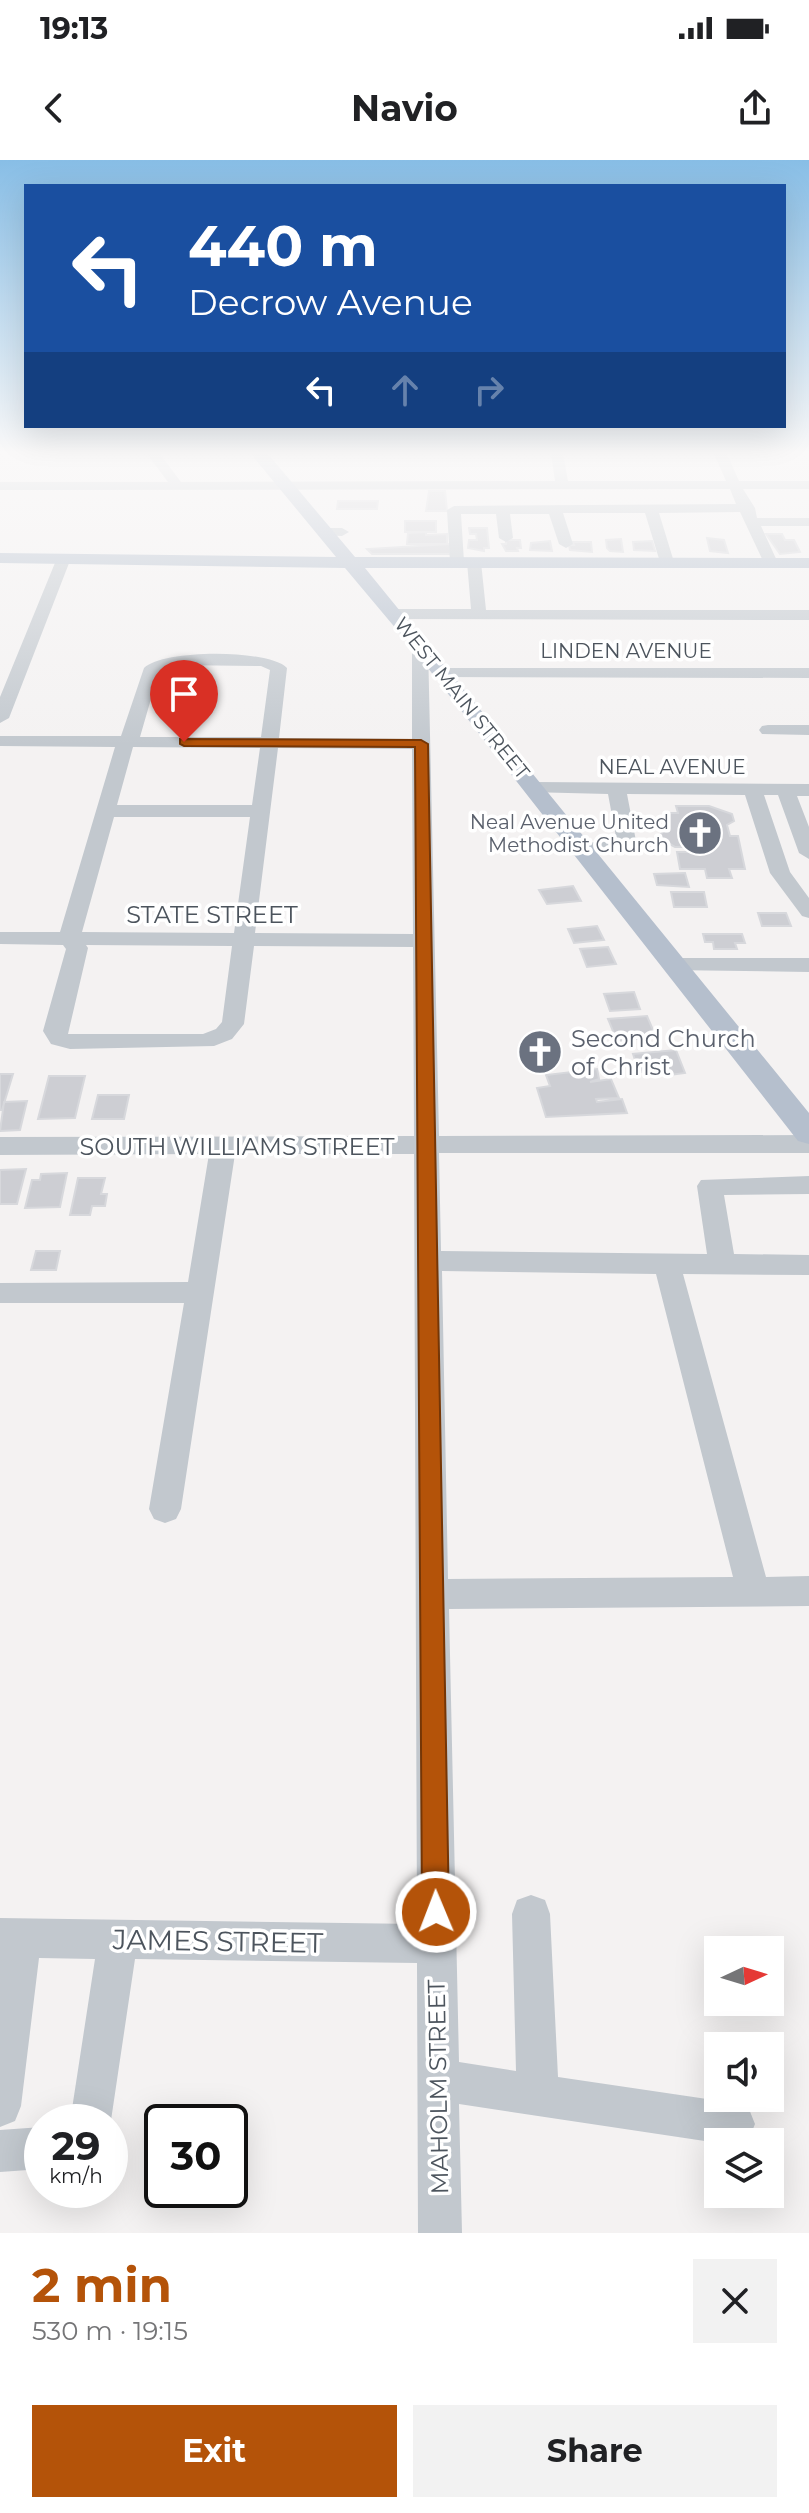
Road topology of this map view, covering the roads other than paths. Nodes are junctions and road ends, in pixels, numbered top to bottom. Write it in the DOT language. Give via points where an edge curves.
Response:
graph roads {
  1 [pos="344,551"];
  2 [pos="463,551"];
  3 [pos="664,551"];
  4 [pos="766,551"];
  5 [pos="0,558"];
  6 [pos="64,558"];
  7 [pos="350,562"];
  8 [pos="466,562"];
  9 [pos="667,562"];
  10 [pos="771,563"];
  11 [pos="809,563"];
  12 [pos="394,614"];
  13 [pos="479,614"];
  14 [pos="809,615"];
  15 [pos="420,645"];
  16 [pos="443,673"];
  17 [pos="809,673"];
  18 [pos="9,677"];
  19 [pos="0,718"];
  20 [pos="768,730"];
  21 [pos="809,730"];
  22 [pos="0,741"];
  23 [pos="126,742"];
  24 [pos="270,742"];
  25 [pos="421,744"];
  26 [pos="535,788"];
  27 [pos="617,789"];
  28 [pos="752,789"];
  29 [pos="785,789"];
  30 [pos="809,790"];
  31 [pos="106,811"];
  32 [pos="262,811"];
  33 [pos="583,850"];
  34 [pos="809,853"];
  35 [pos="780,873"];
  36 [pos="809,873"];
  37 [pos="809,912"];
  38 [pos="0,938"];
  39 [pos="69,939"];
  40 [pos="241,941"];
  41 [pos="424,941"];
  42 [pos="675,965"];
  43 [pos="809,965"];
  44 [pos="809,1134"];
  45 [pos="809,1144"];
  46 [pos="701,1145"];
  47 [pos="0,1146"];
  48 [pos="426,1146"];
  49 [pos="223,1147"];
  50 [pos="809,1185"];
  51 [pos="710,1186"];
  52 [pos="428,1261"];
  53 [pos="667,1264"];
  54 [pos="722,1264"];
  55 [pos="809,1265"];
  56 [pos="201,1292"];
  57 [pos="0,1293"];
  58 [pos="165,1509"];
  59 [pos="753,1591"];
  60 [pos="809,1591"];
  61 [pos="431,1594"];
  62 [pos="531,1914"];
  63 [pos="11,1938"];
  64 [pos="118,1940"];
  65 [pos="436,1944"];
  66 [pos="438,2080"];
  67 [pos="538,2093"];
  68 [pos="94,2104"];
  69 [pos="0,2106"];
  70 [pos="734,2124"];
  71 [pos="24,2149"];
  72 [pos="0,2151"];
  73 [pos="440,2233"];
  1 -- 7 [label="main road, WEST MAIN STREET"];
  2 -- 8 [label="street"];
  3 -- 9 [label="street"];
  4 -- 10 [label="street"];
  5 -- 6 [label="main road"];
  6 -- 7 [label="main road"];
  6 -- 18 [label="street"];
  7 -- 8 [label="main road"];
  7 -- 12 [label="main road, WEST MAIN STREET"];
  8 -- 9 [label="main road"];
  8 -- 13 [label="street"];
  9 -- 10 [label="main road"];
  10 -- 11 [label="main road"];
  12 -- 13 [label="street"];
  12 -- 15 [label="main road, WEST MAIN STREET"];
  13 -- 14 [label="street"];
  15 -- 16 [label="main road, WEST MAIN STREET"];
  15 -- 25 [label="street, MAHOLM STREET"];
  16 -- 17 [label="street, LINDEN AVENUE"];
  16 -- 26 [label="main road, WEST MAIN STREET"];
  18 -- 19 [label="street"];
  20 -- 21 [label="street"];
  22 -- 23 [label="street"];
  23 -- 24 [label="street"];
  23 -- 24 [label="street" via="152,668 173,660 264,661 279,668"];
  23 -- 31 [label="street"];
  24 -- 25 [label="street"];
  24 -- 32 [label="street"];
  25 -- 41 [label="street, MAHOLM STREET"];
  26 -- 27 [label="street, NEAL AVENUE"];
  26 -- 33 [label="main road, WEST MAIN STREET"];
  27 -- 28 [label="street, NEAL AVENUE"];
  27 -- 33 [label="street" via="626,841"];
  28 -- 29 [label="street, NEAL AVENUE"];
  28 -- 35 [label="street"];
  29 -- 30 [label="street, NEAL AVENUE"];
  29 -- 34 [label="street"];
  31 -- 32 [label="street"];
  31 -- 39 [label="street"];
  32 -- 40 [label="street"];
  33 -- 42 [label="main road, WEST MAIN STREET"];
  35 -- 36 [label="street"];
  35 -- 37 [label="street"];
  38 -- 39 [label="street, STATE STREET"];
  39 -- 40 [label="street, STATE STREET"];
  39 -- 40 [label="street" via="77,948 55,1031 59,1039 70,1042 206,1041 224,1034 233,1024"];
  40 -- 41 [label="street, STATE STREET"];
  41 -- 48 [label="street, MAHOLM STREET"];
  42 -- 43 [label="street"];
  42 -- 44 [label="main road, WEST MAIN STREET"];
  45 -- 46 [label="street, SOUTH WILLIAMS STREET"];
  46 -- 48 [label="street, SOUTH WILLIAMS STREET"];
  46 -- 51 [label="street"];
  47 -- 49 [label="street, SOUTH WILLIAMS STREET"];
  48 -- 49 [label="street, SOUTH WILLIAMS STREET"];
  48 -- 52 [label="street, MAHOLM STREET"];
  49 -- 56 [label="street"];
  50 -- 51 [label="street"];
  51 -- 54 [label="street"];
  52 -- 53 [label="street"];
  52 -- 61 [label="street, MAHOLM STREET"];
  53 -- 54 [label="street"];
  53 -- 59 [label="street"];
  54 -- 55 [label="street"];
  56 -- 57 [label="street"];
  56 -- 58 [label="street"];
  59 -- 60 [label="street"];
  59 -- 61 [label="street"];
  61 -- 65 [label="street, MAHOLM STREET"];
  62 -- 67 [label="street"];
  63 -- 64 [label="street, JAMES STREET"];
  63 -- 69 [label="street"];
  64 -- 65 [label="street, JAMES STREET"];
  64 -- 68 [label="street"];
  65 -- 66 [label="street, MAHOLM STREET"];
  66 -- 67 [label="street"];
  66 -- 73 [label="street, MAHOLM STREET"];
  67 -- 70 [label="street"];
  71 -- 72 [label="street"];
}
